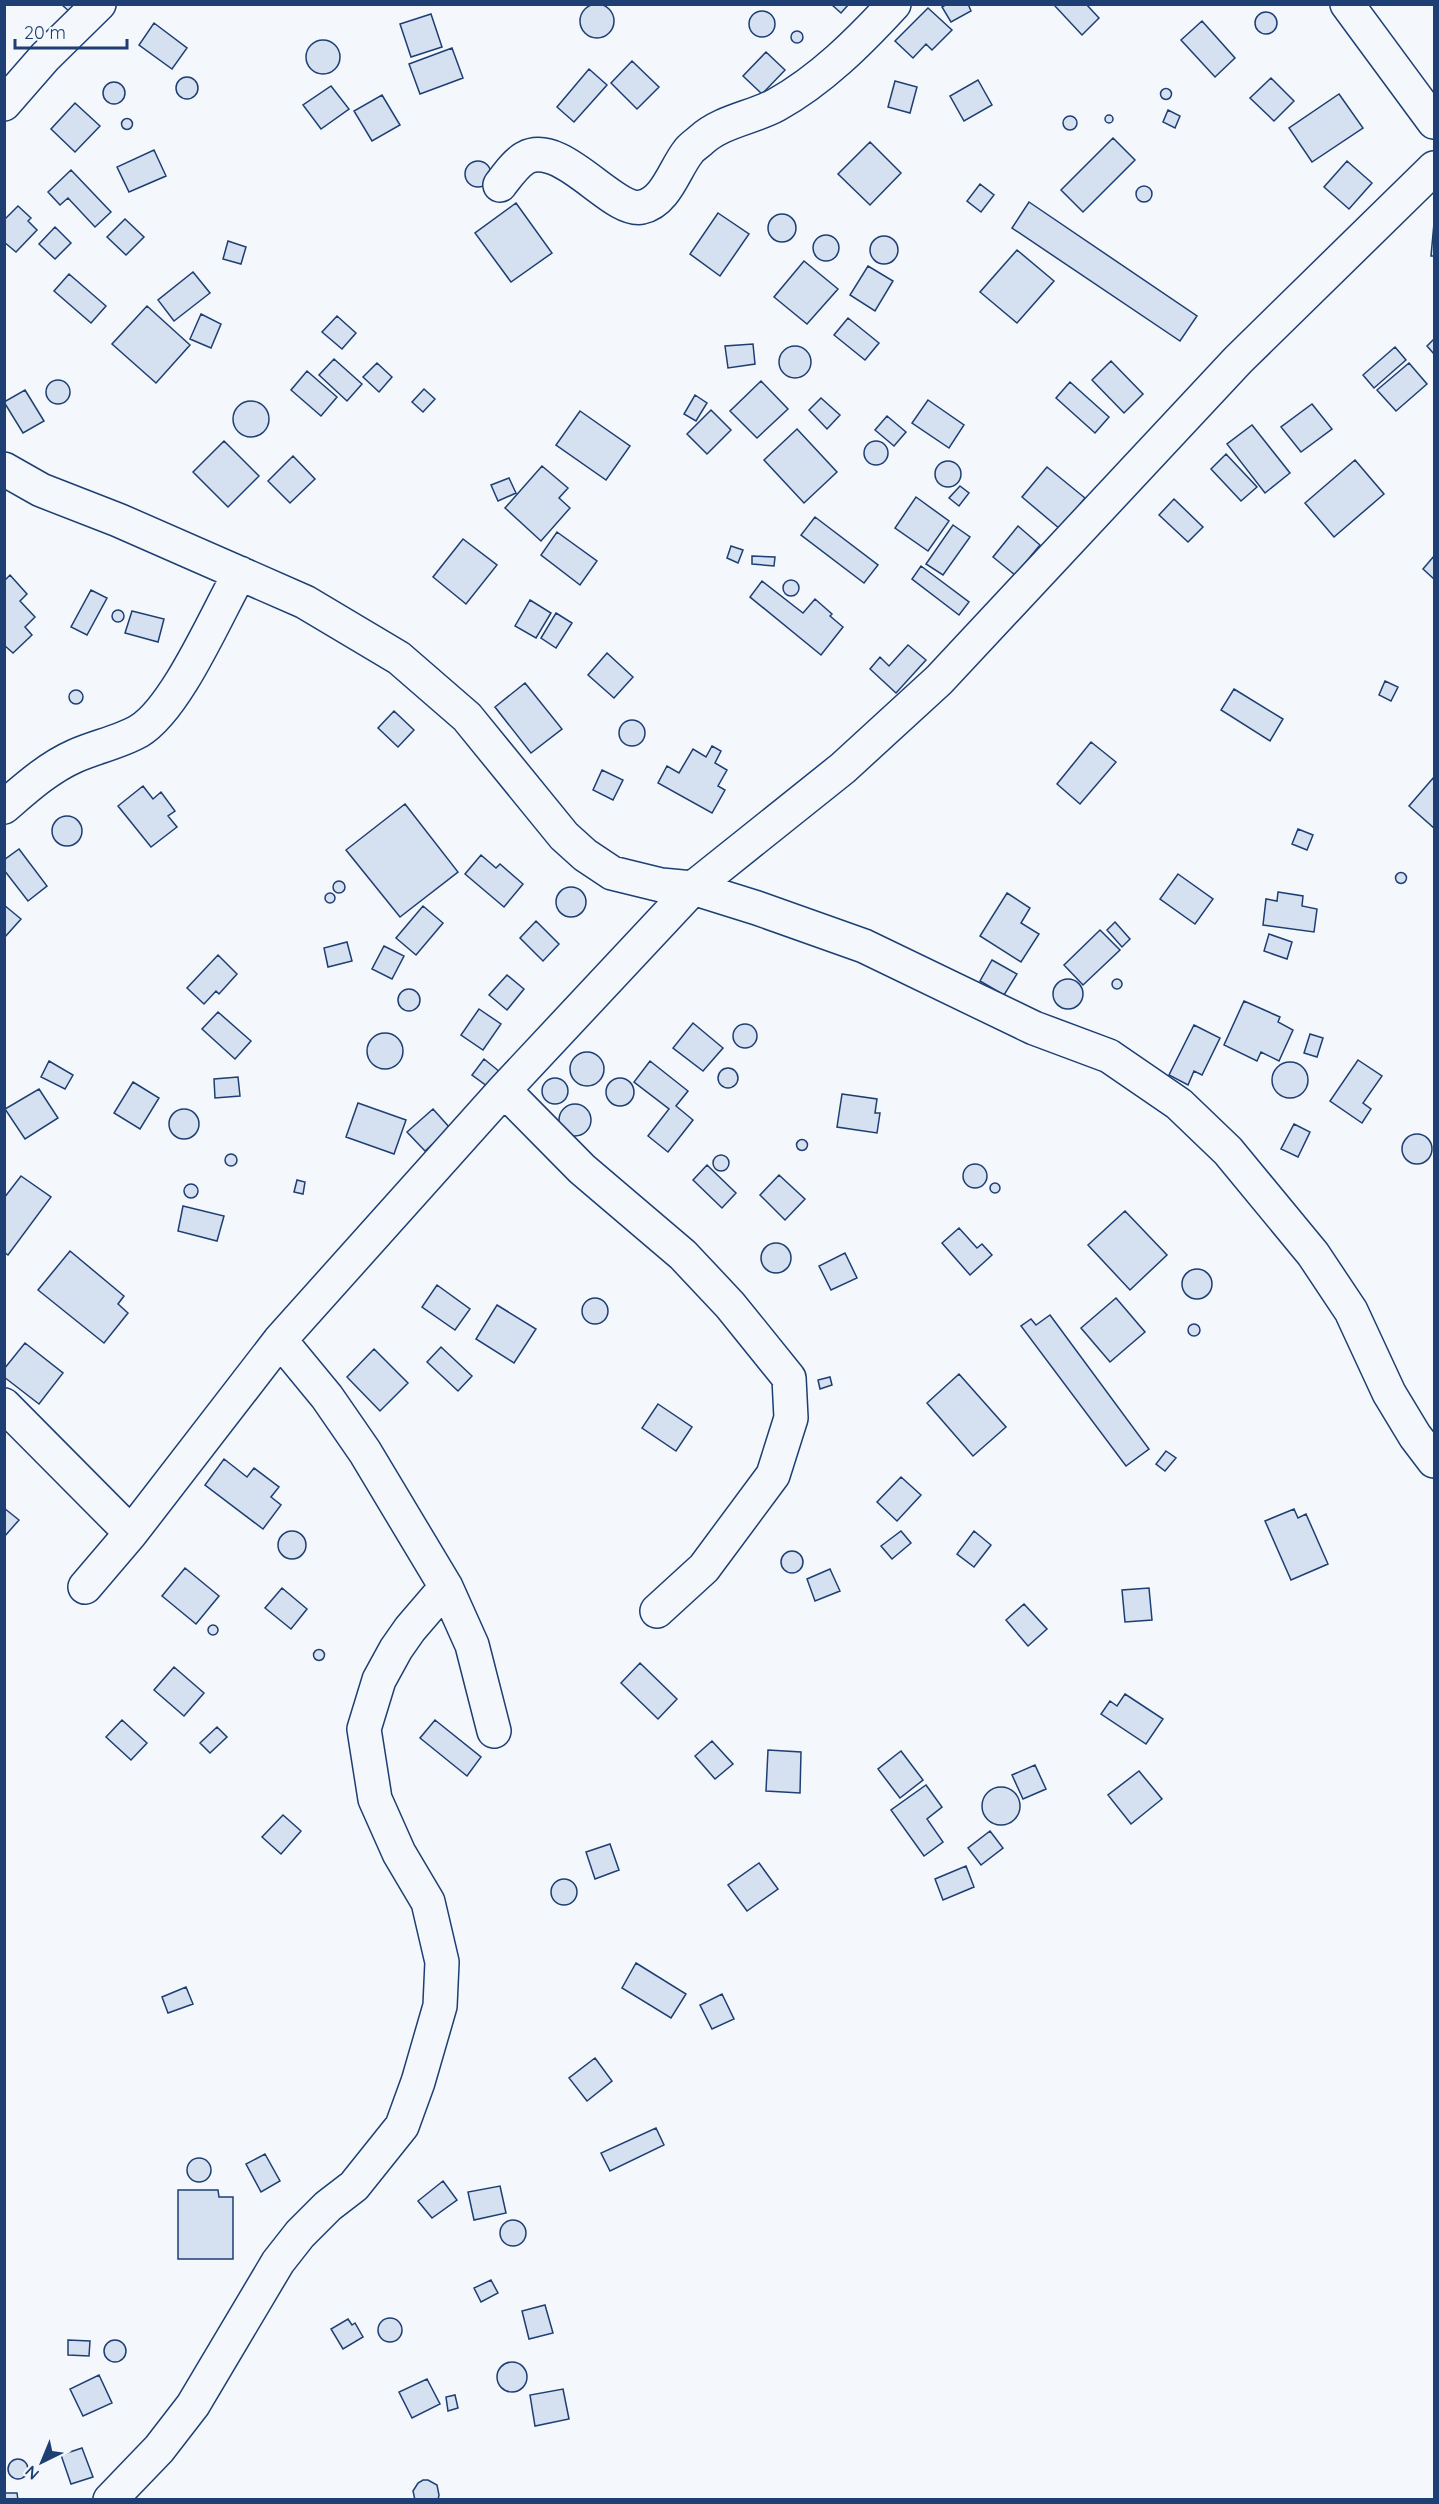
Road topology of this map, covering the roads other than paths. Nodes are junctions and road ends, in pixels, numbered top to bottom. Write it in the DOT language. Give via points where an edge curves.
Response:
graph roads {
  1 [pos="99,4"];
  2 [pos="894,4"];
  3 [pos="1347,4"];
  4 [pos="4,104"];
  5 [pos="1434,122"];
  6 [pos="1434,168"];
  7 [pos="500,185"];
  8 [pos="4,469"];
  9 [pos="240,573"];
  10 [pos="4,807"];
  11 [pos="693,888"];
  12 [pos="504,1090"];
  13 [pos="280,1340"];
  14 [pos="4,1405"];
  15 [pos="1434,1461"];
  16 [pos="131,1533"];
  17 [pos="85,1587"];
  18 [pos="446,1587"];
  19 [pos="657,1611"];
  20 [pos="494,1731"];
  21 [pos="110,2499"];
  1 -- 4 [label="street"];
  2 -- 7 [label="street" via="856,46 776,105 706,136 688,151 652,203 641,208 622,204 570,165 538,155 517,164"];
  3 -- 5 [label="street"];
  6 -- 11 [label="street" via="1238,360 939,680 843,768"];
  8 -- 9 [label="street" via="41,490"];
  9 -- 10 [label="street" via="162,709 140,731 50,769"];
  9 -- 11 [label="street" via="306,602 399,658 434,686 466,717 564,836 585,855 612,873"];
  11 -- 12 [label="street"];
  11 -- 15 [label="street" via="864,946 1034,1028 1109,1056 1179,1104 1228,1150 1313,1254 1352,1311 1389,1393"];
  12 -- 13 [label="street"];
  12 -- 19 [label="street" via="582,1169 683,1255 789,1378 791,1418 773,1475 704,1568"];
  13 -- 16 [label="street"];
  13 -- 18 [label="street" via="365,1452"];
  14 -- 16 [label="street"];
  16 -- 17 [label="street"];
  18 -- 20 [label="street" via="472,1645"];
  18 -- 21 [label="street" via="396,1648 379,1680 364,1729 375,1799 399,1853 428,1902 442,1962 440,2006 402,2126 354,2186 300,2234 278,2262 193,2404 159,2449"];
}
